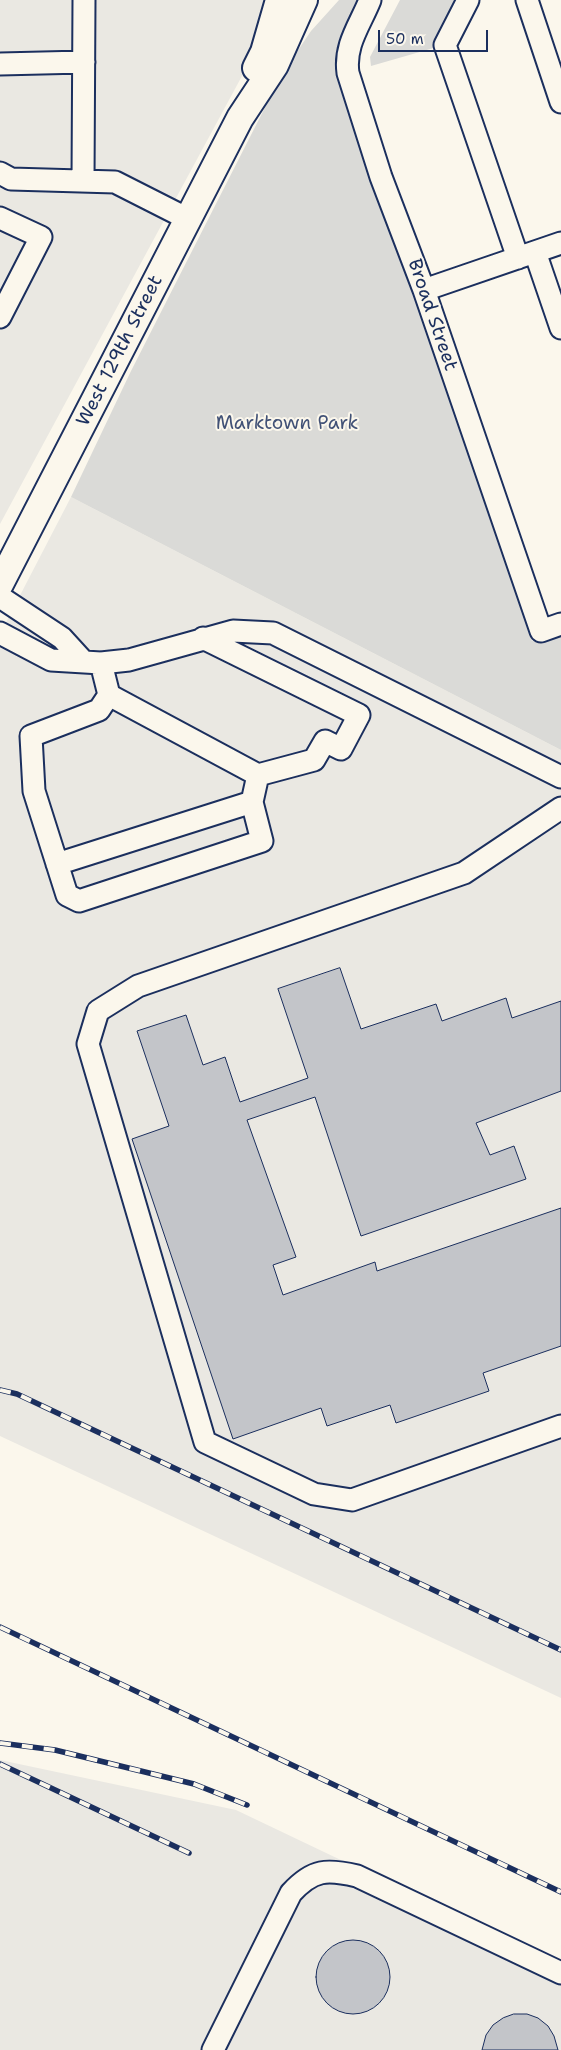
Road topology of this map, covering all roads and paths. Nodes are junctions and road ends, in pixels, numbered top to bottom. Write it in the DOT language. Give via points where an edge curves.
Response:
graph roads {
  1 [pos="84,0"];
  2 [pos="279,0"];
  3 [pos="304,0"];
  4 [pos="370,0"];
  5 [pos="468,0"];
  6 [pos="527,0"];
  7 [pos="84,62"];
  8 [pos="0,64"];
  9 [pos="561,102"];
  10 [pos="240,118"];
  11 [pos="0,174"];
  12 [pos="83,181"];
  13 [pos="0,218"];
  14 [pos="188,219"];
  15 [pos="561,243"];
  16 [pos="527,255"];
  17 [pos="424,290"];
  18 [pos="0,317"];
  19 [pos="561,328"];
  20 [pos="0,584"];
  21 [pos="0,597"];
  22 [pos="561,624"];
  23 [pos="0,633"];
  24 [pos="203,638"];
  25 [pos="92,662"];
  26 [pos="108,695"];
  27 [pos="258,775"];
  28 [pos="561,777"];
  29 [pos="252,802"];
  30 [pos="561,808"];
  31 [pos="57,864"];
  32 [pos="561,1426"];
  33 [pos="561,1973"];
  34 [pos="213,2050"];
  1 -- 7 [label="street"];
  2 -- 10 [label="main road, West 129th Street" via="264,52 246,88"];
  3 -- 10 [label="main road, West 129th Street" via="275,65"];
  4 -- 17 [label="street, Broad Street" via="350,42 346,59 348,73 381,178"];
  5 -- 16 [label="street" via="445,45"];
  6 -- 9 [label="street"];
  7 -- 8 [label="street"];
  7 -- 12 [label="street"];
  10 -- 14 [label="main road, West 129th Street"];
  11 -- 12 [label="street" via="11,179"];
  12 -- 14 [label="street" via="115,182"];
  13 -- 18 [label="street" via="40,237"];
  14 -- 20 [label="main road, West 129th Street"];
  15 -- 16 [label="street"];
  16 -- 17 [label="street"];
  16 -- 19 [label="street"];
  17 -- 22 [label="street, Broad Street" via="541,631"];
  21 -- 25 [label="street"];
  23 -- 25 [label="street" via="52,660"];
  24 -- 25 [label="street" via="129,660"];
  24 -- 27 [label="street" via="358,715 341,749 325,741 314,760"];
  24 -- 28 [label="street" via="233,631 273,633"];
  25 -- 26 [label="street"];
  26 -- 27 [label="street"];
  26 -- 31 [label="street" via="99,710 31,736 34,791"];
  27 -- 29 [label="street"];
  29 -- 31 [label="street"];
  29 -- 31 [label="street" via="262,841 79,902 67,895"];
  30 -- 32 [label="street" via="464,873 138,986 98,1011 88,1044 205,1442 314,1494 352,1500"];
  33 -- 34 [label="street" via="357,1876 332,1870 303,1879 291,1893"];
}
